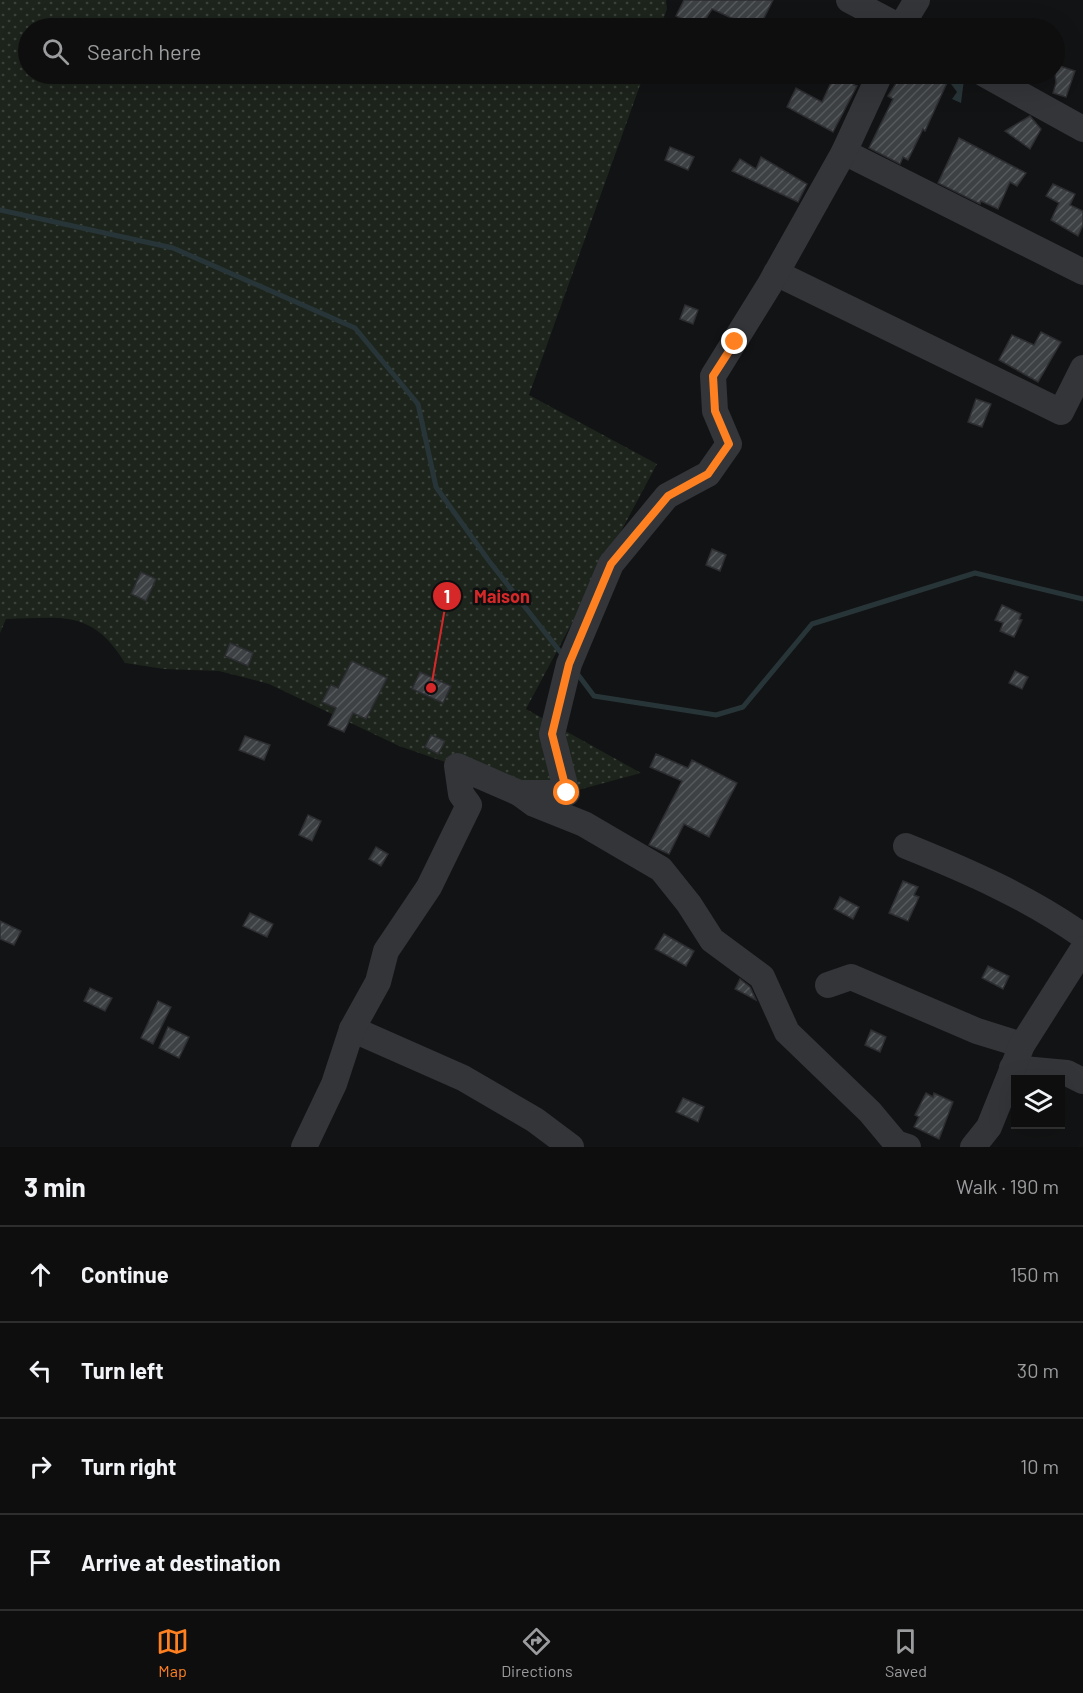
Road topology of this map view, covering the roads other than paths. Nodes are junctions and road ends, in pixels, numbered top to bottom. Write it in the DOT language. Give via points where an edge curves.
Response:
graph roads {
  1 [pos="849,0"];
  2 [pos="917,0"];
  3 [pos="882,18"];
  4 [pos="907,18"];
  5 [pos="875,84"];
  6 [pos="1002,84"];
  7 [pos="1083,129"];
  8 [pos="844,152"];
  9 [pos="1083,272"];
  10 [pos="776,273"];
  11 [pos="1083,368"];
  12 [pos="519,793"];
  13 [pos="906,846"];
  14 [pos="1083,936"];
  15 [pos="1083,949"];
  16 [pos="828,985"];
  17 [pos="352,1029"];
  18 [pos="1017,1057"];
  19 [pos="1083,1081"];
  20 [pos="304,1147"];
  21 [pos="571,1147"];
  22 [pos="908,1147"];
  23 [pos="973,1147"];
  1 -- 3 [label="street"];
  2 -- 4 [label="street"];
  5 -- 8 [label="street"];
  6 -- 7 [label="street"];
  8 -- 9 [label="street"];
  8 -- 10 [label="street"];
  10 -- 11 [label="street" via="1061,412"];
  10 -- 12 [label="street" via="713,376 715,411 729,444 708,474 668,496 611,564 582,631 560,693 552,734 567,793"];
  12 -- 17 [label="street" via="457,766 460,794 469,805 429,886 386,951 378,982"];
  12 -- 22 [label="street" via="534,804 584,824 661,869 712,940 762,977 787,1032 870,1112 896,1143"];
  13 -- 14 [label="street" via="1005,890 1052,914"];
  15 -- 18 [label="street"];
  16 -- 18 [label="street" via="851,977 977,1031"];
  17 -- 20 [label="street" via="333,1084"];
  17 -- 21 [label="street" via="463,1077 535,1120"];
  18 -- 19 [label="street"];
  18 -- 23 [label="street" via="989,1127"];
}
